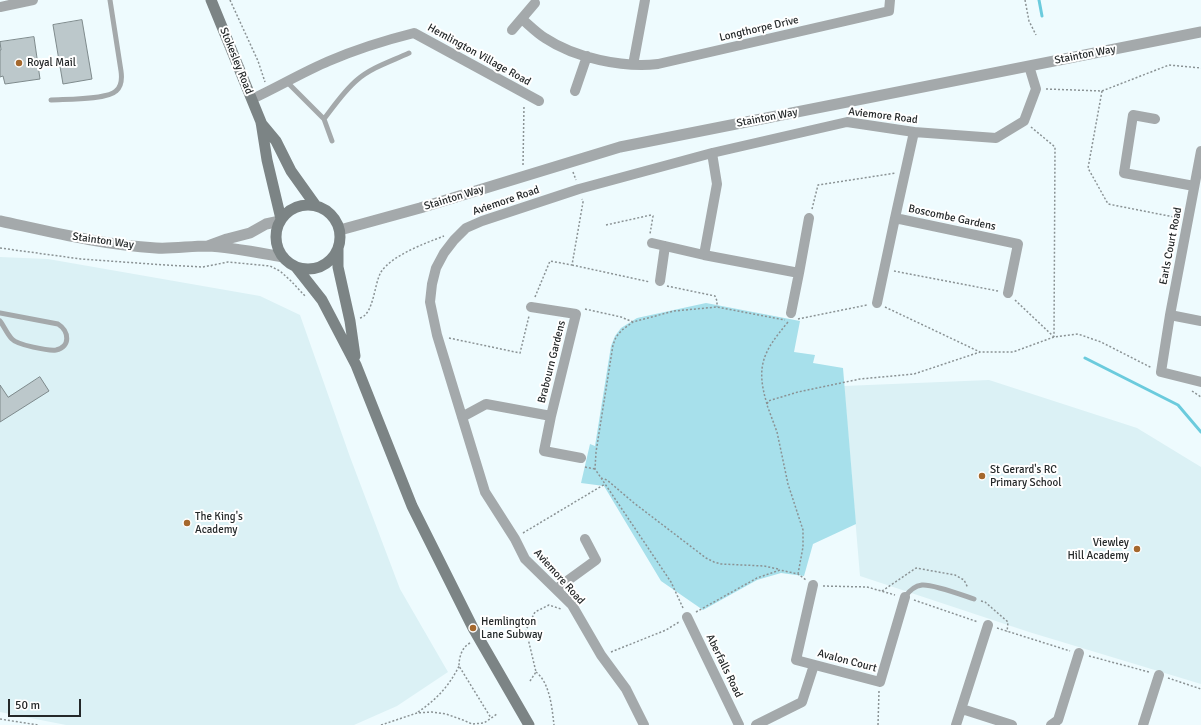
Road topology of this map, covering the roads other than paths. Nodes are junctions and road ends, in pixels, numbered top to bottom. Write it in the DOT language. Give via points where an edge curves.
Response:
graph roads {
  1 [pos="33,0"];
  2 [pos="110,0"];
  3 [pos="211,0"];
  4 [pos="645,0"];
  5 [pos="890,0"];
  6 [pos="535,3"];
  7 [pos="0,7"];
  8 [pos="522,19"];
  9 [pos="512,30"];
  10 [pos="1201,32"];
  11 [pos="409,53"];
  12 [pos="588,56"];
  13 [pos="633,65"];
  14 [pos="1029,66"];
  15 [pos="286,81"];
  16 [pos="575,91"];
  17 [pos="252,99"];
  18 [pos="51,100"];
  19 [pos="539,101"];
  20 [pos="324,119"];
  21 [pos="1155,119"];
  22 [pos="261,122"];
  23 [pos="914,132"];
  24 [pos="332,141"];
  25 [pos="1201,151"];
  26 [pos="712,153"];
  27 [pos="1194,186"];
  28 [pos="316,206"];
  29 [pos="809,218"];
  30 [pos="896,218"];
  31 [pos="280,220"];
  32 [pos="0,221"];
  33 [pos="340,230"];
  34 [pos="652,243"];
  35 [pos="208,246"];
  36 [pos="665,246"];
  37 [pos="338,249"];
  38 [pos="704,255"];
  39 [pos="283,258"];
  40 [pos="296,267"];
  41 [pos="798,273"];
  42 [pos="659,283"];
  43 [pos="1008,293"];
  44 [pos="877,303"];
  45 [pos="531,307"];
  46 [pos="0,313"];
  47 [pos="1170,315"];
  48 [pos="792,318"];
  49 [pos="0,321"];
  50 [pos="1201,321"];
  51 [pos="356,365"];
  52 [pos="1201,382"];
  53 [pos="551,416"];
  54 [pos="462,417"];
  55 [pos="581,458"];
  56 [pos="585,539"];
  57 [pos="813,586"];
  58 [pos="556,589"];
  59 [pos="905,597"];
  60 [pos="974,599"];
  61 [pos="687,618"];
  62 [pos="988,625"];
  63 [pos="1079,654"];
  64 [pos="814,665"];
  65 [pos="1159,675"];
  66 [pos="962,709"];
  67 [pos="530,725"];
  68 [pos="644,725"];
  69 [pos="739,725"];
  70 [pos="756,725"];
  71 [pos="956,725"];
  72 [pos="1012,725"];
  73 [pos="1051,725"];
  74 [pos="1143,725"];
  1 -- 7 [label="street"];
  2 -- 18 [label="lane" via="122,79 120,86 116,92 102,97"];
  3 -- 17 [label="main road, Stokesley Road"];
  4 -- 13 [label="street"];
  5 -- 13 [label="street, Longthorpe Drive" via="889,11 658,64"];
  6 -- 8 [label="street"];
  8 -- 9 [label="street"];
  8 -- 12 [label="street, Longthorpe Drive" via="551,42"];
  10 -- 14 [label="street, Stainton Way"];
  11 -- 20 [label="lane" via="357,80"];
  12 -- 13 [label="street, Longthorpe Drive"];
  12 -- 16 [label="street"];
  14 -- 23 [label="street, Aviemore Road" via="1036,89 1024,121 996,138"];
  14 -- 33 [label="street, Stainton Way" via="620,146"];
  15 -- 17 [label="street, Hemlington Village Road"];
  15 -- 19 [label="street, Hemlington Village Road" via="330,60 414,33"];
  15 -- 20 [label="lane"];
  17 -- 22 [label="main road, Stokesley Road"];
  20 -- 24 [label="lane"];
  21 -- 27 [label="street" via="1133,115 1124,173"];
  22 -- 28 [label="main road" via="276,141 291,171"];
  22 -- 31 [label="main road"];
  23 -- 26 [label="street, Aviemore Road" via="847,122"];
  23 -- 30 [label="street, Boscombe Gardens"];
  25 -- 27 [label="street, Earls Court Road"];
  26 -- 38 [label="street" via="717,184"];
  26 -- 54 [label="street, Aviemore Road" via="579,189 466,228 454,240 436,268 430,302 437,335"];
  27 -- 47 [label="street, Earls Court Road"];
  28 -- 31 [label="main road" via="303,205 291,210"];
  28 -- 33 [label="main road" via="331,214"];
  29 -- 41 [label="street"];
  30 -- 43 [label="street, Boscombe Gardens" via="1018,244"];
  30 -- 44 [label="street"];
  31 -- 35 [label="street, Stainton Way" via="250,233"];
  31 -- 39 [label="main road" via="276,233 277,246"];
  32 -- 35 [label="street, Stainton Way" via="118,244 157,248"];
  33 -- 37 [label="main road" via="341,240"];
  34 -- 36 [label="street"];
  35 -- 39 [label="street, Stainton Way"];
  36 -- 38 [label="street"];
  36 -- 42 [label="street"];
  37 -- 40 [label="main road" via="332,260 322,267 310,270"];
  37 -- 51 [label="main road" via="338,267 350,321"];
  38 -- 41 [label="street"];
  39 -- 40 [label="main road"];
  40 -- 51 [label="main road" via="322,300"];
  41 -- 48 [label="street"];
  45 -- 53 [label="street, Brabourn Gardens" via="576,314"];
  46 -- 49 [label="lane" via="58,324 65,329 67,340 63,346 54,350 23,344 12,339"];
  47 -- 50 [label="street"];
  47 -- 52 [label="street, Earls Court Road" via="1161,372"];
  51 -- 67 [label="main road" via="412,506 479,638"];
  53 -- 54 [label="street, Brabourn Gardens" via="486,404"];
  53 -- 55 [label="street" via="544,451"];
  54 -- 58 [label="street, Aviemore Road" via="485,492 526,560"];
  56 -- 58 [label="street" via="596,560"];
  57 -- 64 [label="street, Avalon Court" via="796,660"];
  58 -- 68 [label="street, Aviemore Road" via="572,605 601,655 626,690"];
  59 -- 60 [label="lane" via="914,588 922,585"];
  59 -- 64 [label="street, Avalon Court" via="880,682"];
  61 -- 69 [label="street, Aberfalls Road"];
  62 -- 66 [label="street"];
  63 -- 73 [label="street" via="1058,720"];
  64 -- 70 [label="street" via="802,702"];
  65 -- 74 [label="street"];
  66 -- 71 [label="street"];
  66 -- 72 [label="street"];
}
